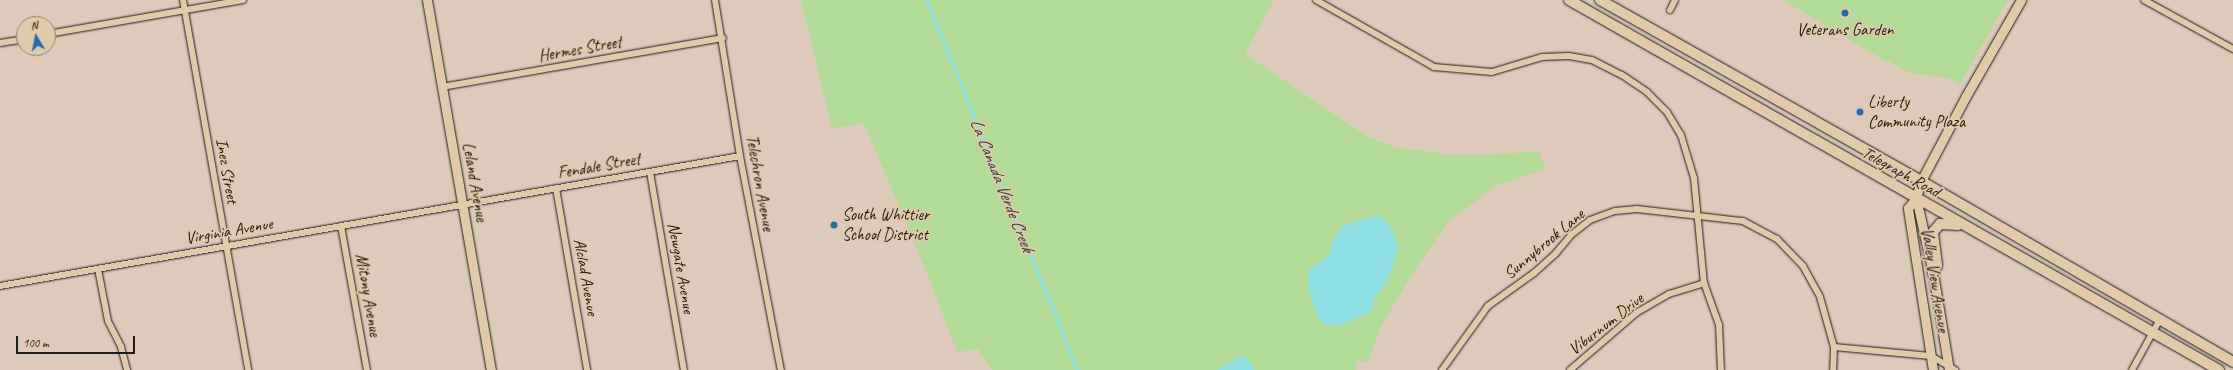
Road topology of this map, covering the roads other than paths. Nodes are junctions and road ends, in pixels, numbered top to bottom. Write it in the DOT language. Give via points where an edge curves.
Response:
graph roads {
  1 [pos="183,0"];
  2 [pos="243,0"];
  3 [pos="426,0"];
  4 [pos="716,0"];
  5 [pos="1316,0"];
  6 [pos="1569,0"];
  7 [pos="1600,0"];
  8 [pos="1676,0"];
  9 [pos="2021,0"];
  10 [pos="2144,0"];
  11 [pos="185,10"];
  12 [pos="1670,10"];
  13 [pos="56,33"];
  14 [pos="722,38"];
  15 [pos="16,40"];
  16 [pos="0,43"];
  17 [pos="2233,49"];
  18 [pos="442,87"];
  19 [pos="740,156"];
  20 [pos="650,172"];
  21 [pos="1921,181"];
  22 [pos="556,188"];
  23 [pos="1916,198"];
  24 [pos="462,205"];
  25 [pos="1699,216"];
  26 [pos="341,226"];
  27 [pos="1968,228"];
  28 [pos="226,246"];
  29 [pos="98,269"];
  30 [pos="1933,272"];
  31 [pos="1704,283"];
  32 [pos="0,286"];
  33 [pos="2159,321"];
  34 [pos="2153,332"];
  35 [pos="1834,347"];
  36 [pos="1931,356"];
  37 [pos="2233,362"];
  38 [pos="1951,369"];
  39 [pos="127,370"];
  40 [pos="248,370"];
  41 [pos="367,370"];
  42 [pos="491,370"];
  43 [pos="588,370"];
  44 [pos="684,370"];
  45 [pos="781,370"];
  46 [pos="1442,370"];
  47 [pos="1570,370"];
  48 [pos="1721,370"];
  49 [pos="1833,370"];
  50 [pos="1933,370"];
  51 [pos="2132,370"];
  52 [pos="2219,370"];
  1 -- 11 [label="street, Inez Street"];
  2 -- 11 [label="street"];
  3 -- 18 [label="street, Leland Avenue"];
  4 -- 14 [label="street, Telechron Avenue"];
  5 -- 25 [label="street" via="1434,67 1492,72 1542,57 1569,56 1592,60 1622,75 1647,92 1667,112 1681,135 1694,178"];
  6 -- 23 [label="main road, Telegraph Road"];
  7 -- 21 [label="main road, Telegraph Road"];
  8 -- 12 [label="street"];
  9 -- 21 [label="street, Valley View Avenue"];
  10 -- 17 [label="street"];
  11 -- 13 [label="street"];
  11 -- 28 [label="street, Inez Street"];
  14 -- 18 [label="street, Hermes Street"];
  14 -- 19 [label="street, Telechron Avenue"];
  15 -- 16 [label="street"];
  18 -- 24 [label="street, Leland Avenue"];
  19 -- 20 [label="street, Fendale Street"];
  19 -- 45 [label="street, Telechron Avenue"];
  20 -- 22 [label="street, Fendale Street"];
  20 -- 44 [label="street, Newgate Avenue"];
  21 -- 23 [label="street, Valley View Avenue"];
  21 -- 33 [label="main road, Telegraph Road"];
  22 -- 24 [label="street, Fendale Street"];
  22 -- 43 [label="street, Alclad Avenue"];
  23 -- 27 [label="main road, Telegraph Road"];
  23 -- 30 [label="street, Valley View Avenue"];
  23 -- 36 [label="street, Valley View Avenue" via="1908,208"];
  24 -- 26 [label="street, Virginia Avenue"];
  24 -- 42 [label="street, Leland Avenue"];
  25 -- 31 [label="street"];
  25 -- 35 [label="street, Sunnybrook Lane" via="1743,221 1777,239 1803,266 1820,297"];
  25 -- 46 [label="street, Sunnybrook Lane" via="1637,208 1615,210 1590,220 1571,235 1556,254 1534,273 1488,306"];
  26 -- 28 [label="street, Virginia Avenue"];
  26 -- 41 [label="street, Mitony Avenue"];
  27 -- 30 [label="main road" via="1944,223 1935,228 1932,236 1937,265"];
  27 -- 34 [label="main road, Telegraph Road"];
  28 -- 29 [label="street, Virginia Avenue"];
  28 -- 40 [label="street, Inez Street"];
  29 -- 32 [label="street, Virginia Avenue"];
  29 -- 39 [label="street" via="108,321 121,347"];
  30 -- 38 [label="street, Valley View Avenue"];
  31 -- 47 [label="street, Viburnum Drive" via="1669,294 1636,313"];
  31 -- 48 [label="street" via="1719,325"];
  33 -- 34 [label="street"];
  33 -- 37 [label="main road, Telegraph Road"];
  34 -- 51 [label="street"];
  34 -- 52 [label="main road, Telegraph Road"];
  35 -- 36 [label="street"];
  35 -- 49 [label="street, Sunnybrook Lane"];
  36 -- 38 [label="street"];
  36 -- 50 [label="street, Valley View Avenue"];
}
